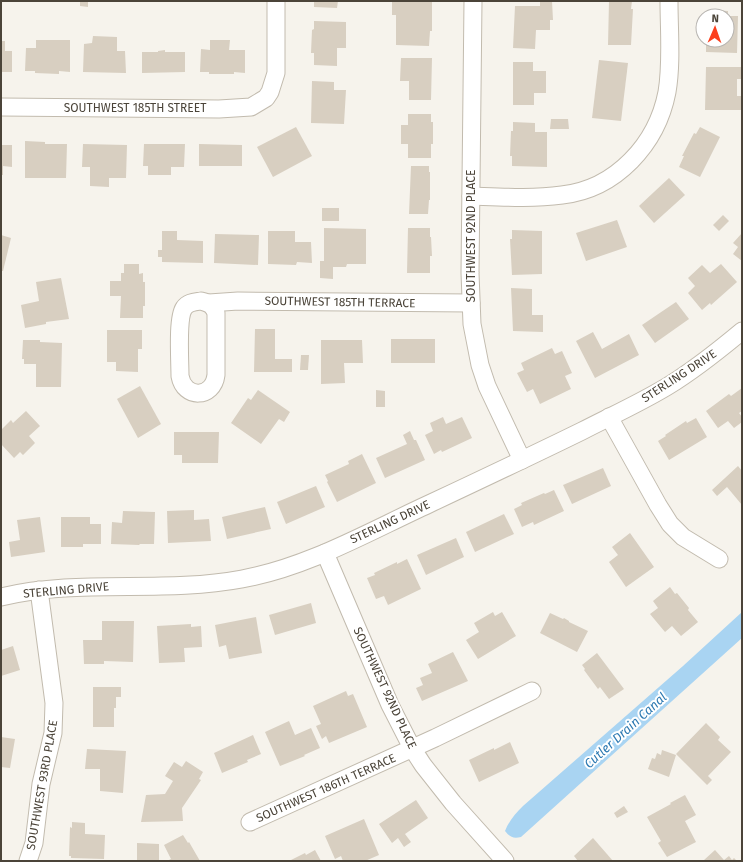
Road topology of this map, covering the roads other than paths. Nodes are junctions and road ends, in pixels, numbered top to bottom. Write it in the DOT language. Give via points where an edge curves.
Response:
graph roads {
  1 [pos="276,1"];
  2 [pos="473,1"];
  3 [pos="669,1"];
  4 [pos="1,107"];
  5 [pos="471,196"];
  6 [pos="209,303"];
  7 [pos="471,303"];
  8 [pos="742,331"];
  9 [pos="609,417"];
  10 [pos="522,460"];
  11 [pos="325,553"];
  12 [pos="719,559"];
  13 [pos="39,590"];
  14 [pos="1,597"];
  15 [pos="532,691"];
  16 [pos="412,748"];
  17 [pos="250,822"];
  18 [pos="500,855"];
  19 [pos="28,861"];
  1 -- 4 [label="street, SOUTHWEST 185TH STREET" via="276,73 266,98 251,107"];
  2 -- 5 [label="street, SOUTHWEST 92ND PLACE"];
  3 -- 5 [label="street" via="669,63 663,108 650,138 630,163 596,185 563,195"];
  5 -- 7 [label="street, SOUTHWEST 92ND PLACE"];
  6 -- 6 [label="street, SOUTHWEST 185TH TERRACE" via="192,302 184,308 181,322 181,383 195,393 204,393 216,381 217,317"];
  6 -- 7 [label="street, SOUTHWEST 185TH TERRACE"];
  7 -- 10 [label="street, SOUTHWEST 92ND PLACE" via="472,324 480,365 490,393"];
  8 -- 9 [label="street, STERLING DRIVE" via="669,385"];
  9 -- 10 [label="street, STERLING DRIVE"];
  9 -- 12 [label="street" via="670,524 684,537"];
  10 -- 11 [label="street, STERLING DRIVE"];
  11 -- 13 [label="street, STERLING DRIVE" via="297,565 214,584"];
  11 -- 16 [label="street, SOUTHWEST 92ND PLACE" via="390,705"];
  13 -- 14 [label="street, STERLING DRIVE"];
  13 -- 19 [label="street, SOUTHWEST 93RD PLACE" via="54,718 41,784 34,843"];
  15 -- 16 [label="street, SOUTHWEST 186TH TERRACE"];
  16 -- 17 [label="street, SOUTHWEST 186TH TERRACE"];
  16 -- 18 [label="street, SOUTHWEST 92ND PLACE" via="445,793"];
}
